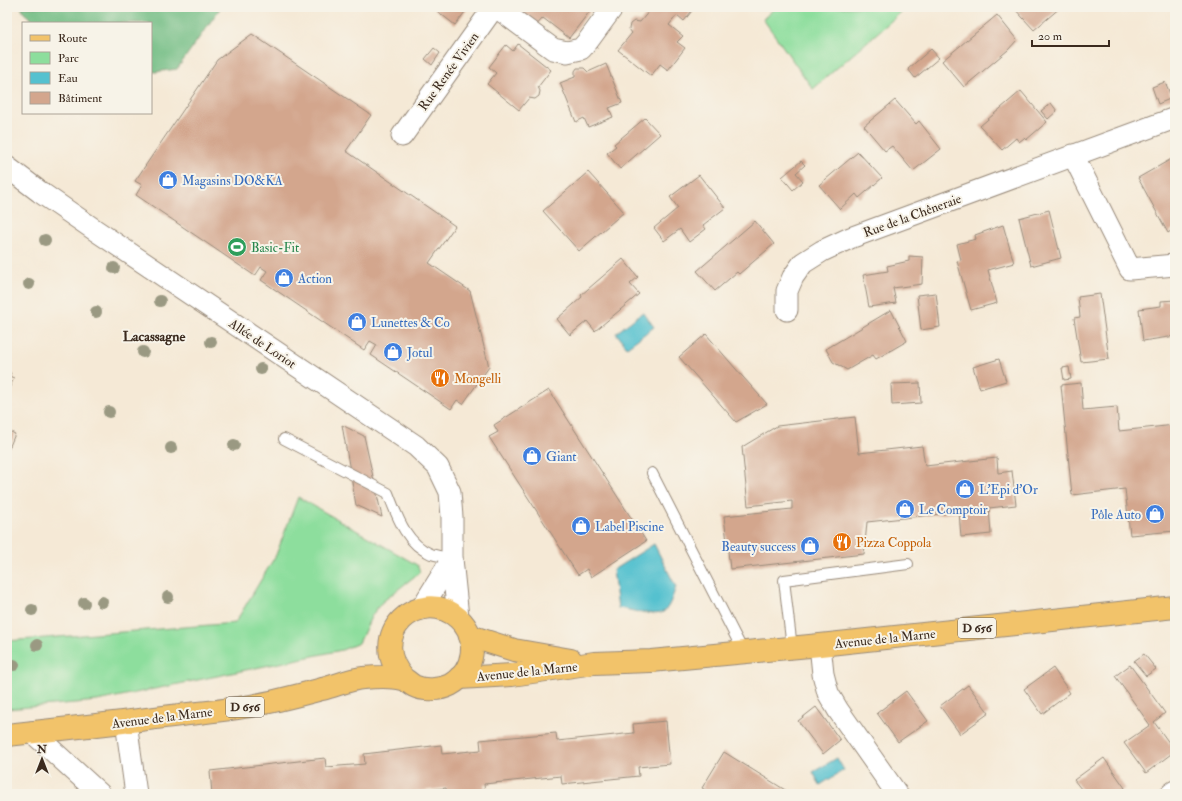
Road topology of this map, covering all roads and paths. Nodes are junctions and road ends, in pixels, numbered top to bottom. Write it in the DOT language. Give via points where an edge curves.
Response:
graph roads {
  1 [pos="495,7"];
  2 [pos="613,7"];
  3 [pos="1175,118"];
  4 [pos="402,136"];
  5 [pos="1073,155"];
  6 [pos="7,168"];
  7 [pos="1175,265"];
  8 [pos="787,310"];
  9 [pos="284,439"];
  10 [pos="652,473"];
  11 [pos="452,559"];
  12 [pos="908,564"];
  13 [pos="1175,607"];
  14 [pos="421,609"];
  15 [pos="458,618"];
  16 [pos="470,636"];
  17 [pos="820,645"];
  18 [pos="792,648"];
  19 [pos="390,650"];
  20 [pos="744,653"];
  21 [pos="594,663"];
  22 [pos="362,678"];
  23 [pos="459,678"];
  24 [pos="404,679"];
  25 [pos="126,722"];
  26 [pos="32,732"];
  27 [pos="7,735"];
  28 [pos="1175,791"];
  29 [pos="100,794"];
  30 [pos="136,794"];
  31 [pos="897,794"];
  32 [pos="1171,794"];
  1 -- 2 [label="street" via="553,50 567,52 580,49"];
  1 -- 4 [label="street, Rue Renée Vivien"];
  3 -- 5 [label="street, Rue de la Chêneraie"];
  5 -- 7 [label="street" via="1130,269"];
  5 -- 8 [label="street, Rue de la Chêneraie" via="850,238 822,251 803,263 794,277 787,290"];
  6 -- 11 [label="street, Allée de Loriot" via="416,446 438,467 450,492"];
  9 -- 11 [label="lane" via="388,493 398,521 413,543 431,553"];
  10 -- 20 [label="lane"];
  11 -- 14 [label="street"];
  11 -- 15 [label="street, Allée de Loriot"];
  12 -- 18 [label="lane" via="784,580"];
  13 -- 17 [label="main road, Avenue de la Marne / D 656"];
  14 -- 15 [label="main road" via="440,608"];
  14 -- 19 [label="main road" via="410,613 395,629"];
  15 -- 16 [label="main road"];
  16 -- 21 [label="main road, Avenue de la Marne / D 656" via="514,650"];
  16 -- 23 [label="main road" via="471,659"];
  17 -- 18 [label="main road, Avenue de la Marne / D 656"];
  17 -- 31 [label="street" via="828,693"];
  18 -- 20 [label="main road, Avenue de la Marne / D 656"];
  19 -- 22 [label="main road, Avenue de la Marne / D 656"];
  19 -- 24 [label="main road" via="394,666"];
  20 -- 21 [label="main road, Avenue de la Marne / D 656"];
  21 -- 23 [label="main road, Avenue de la Marne / D 656" via="512,675"];
  22 -- 24 [label="main road, Avenue de la Marne / D 656"];
  22 -- 25 [label="main road, Avenue de la Marne / D 656" via="294,697 244,707"];
  23 -- 24 [label="main road" via="450,685 438,689 414,686"];
  25 -- 26 [label="main road, Avenue de la Marne / D 656"];
  25 -- 30 [label="street"];
  26 -- 27 [label="main road, Avenue de la Marne / D 656"];
  26 -- 29 [label="street"];
  28 -- 32 [label="street"];
}
